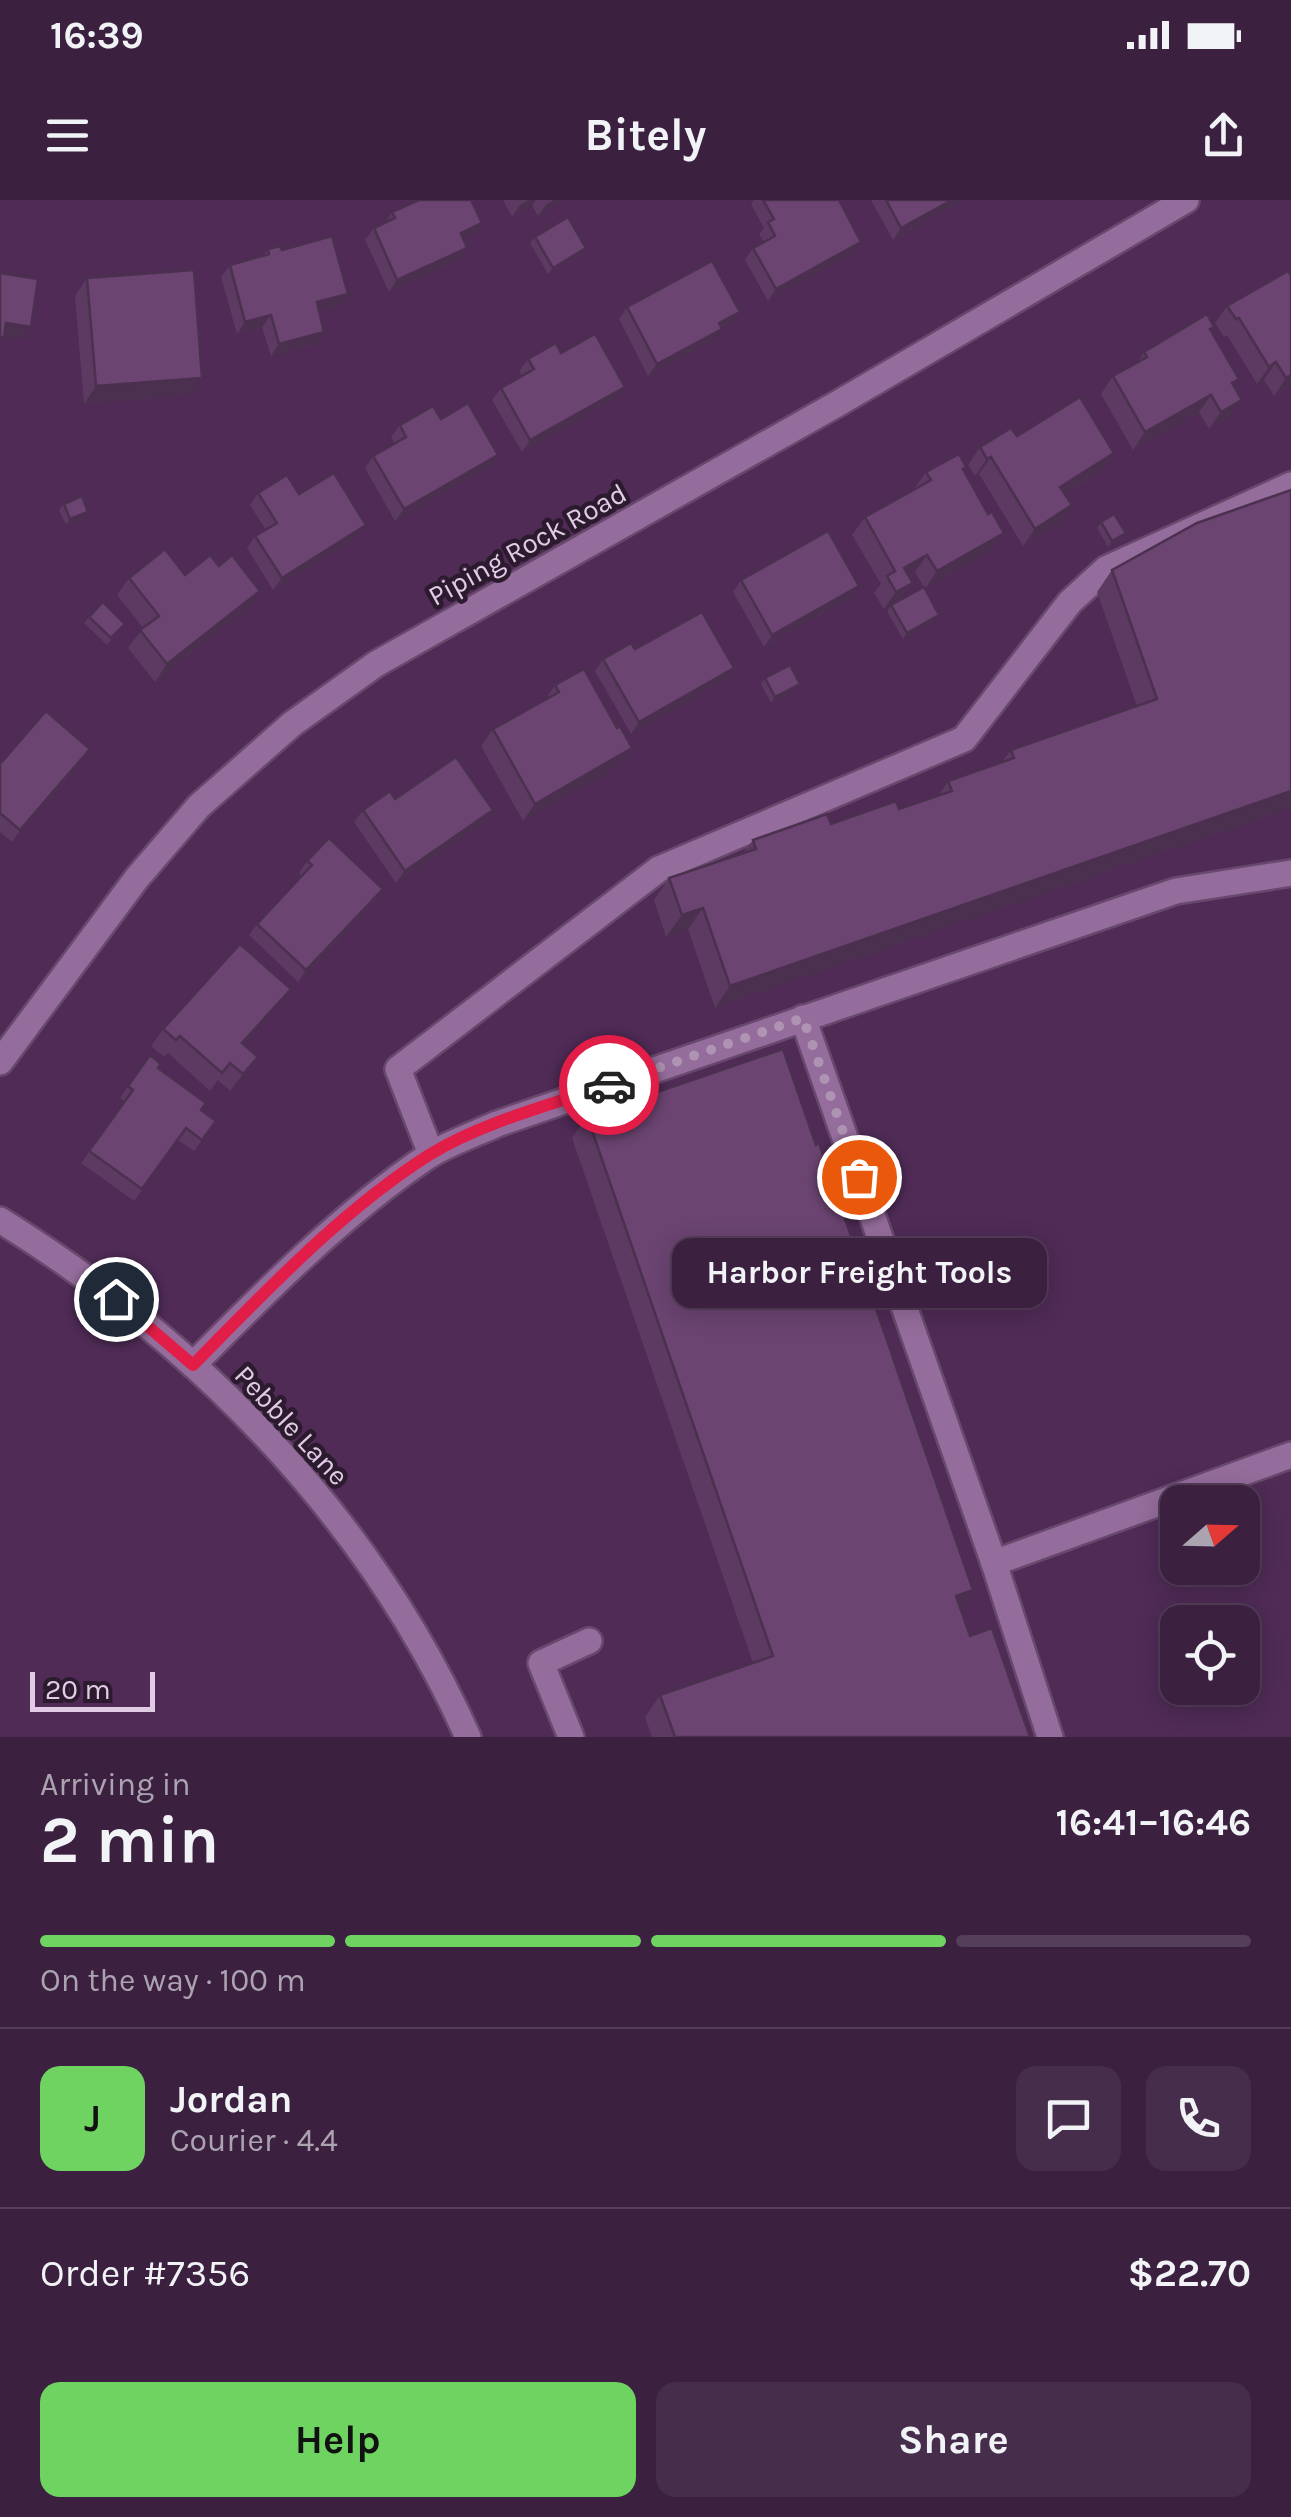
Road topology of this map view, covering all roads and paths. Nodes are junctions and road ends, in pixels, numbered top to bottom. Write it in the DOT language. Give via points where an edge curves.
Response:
graph roads {
  1 [pos="1186,200"];
  2 [pos="1291,485"];
  3 [pos="1291,874"];
  4 [pos="803,1018"];
  5 [pos="0,1062"];
  6 [pos="431,1154"];
  7 [pos="0,1220"];
  8 [pos="193,1365"];
  9 [pos="1291,1455"];
  10 [pos="994,1563"];
  11 [pos="590,1641"];
  12 [pos="468,1737"];
  13 [pos="570,1737"];
  14 [pos="1050,1737"];
  1 -- 5 [label="street, Piping Rock Road" via="376,664 292,724 199,806"];
  2 -- 6 [label="street" via="1106,569 1070,602 964,739 658,869 398,1069"];
  3 -- 4 [label="street" via="1176,891"];
  4 -- 6 [label="street" via="497,1124"];
  4 -- 10 [label="street"];
  6 -- 8 [label="street" via="286,1270"];
  7 -- 8 [label="street, Pebble Lane" via="116,1299"];
  8 -- 12 [label="street, Pebble Lane" via="275,1444 339,1519 394,1600"];
  9 -- 10 [label="street"];
  10 -- 14 [label="street"];
  11 -- 13 [label="street" via="542,1664"];
}
